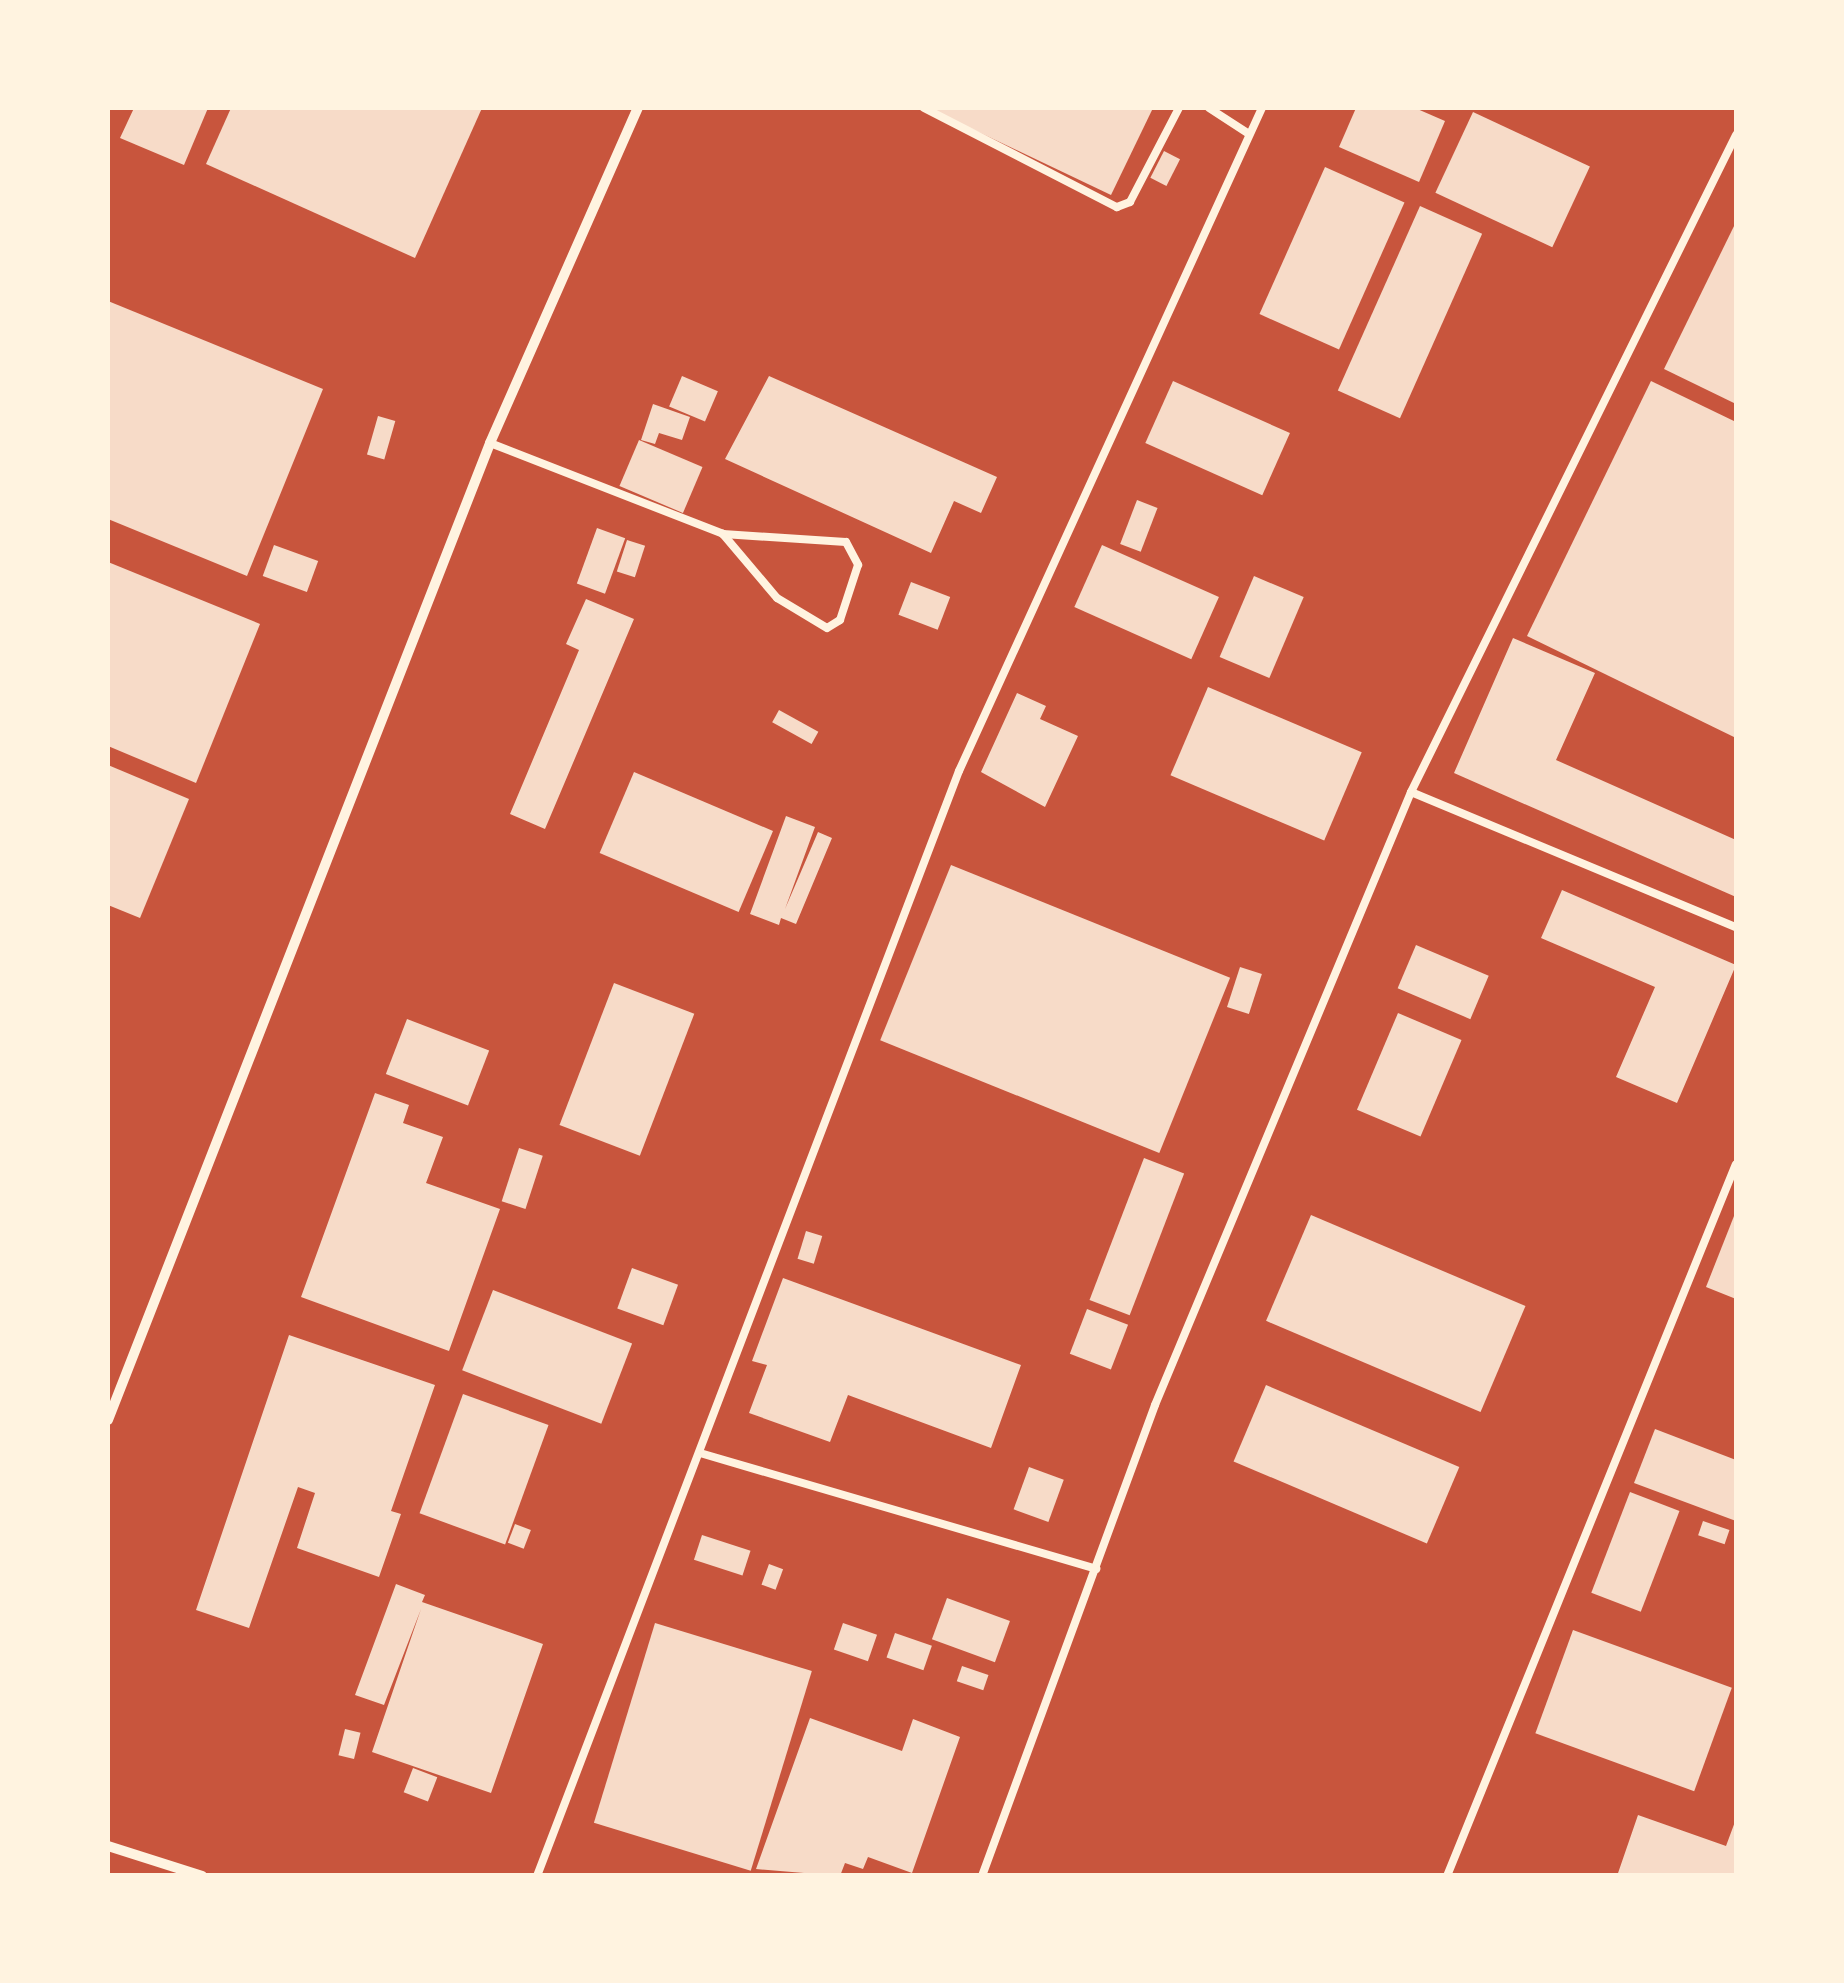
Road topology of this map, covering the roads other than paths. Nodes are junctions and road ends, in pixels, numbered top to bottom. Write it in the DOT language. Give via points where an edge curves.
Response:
graph roads {
  1 [pos="638,108"];
  2 [pos="924,108"];
  3 [pos="1179,108"];
  4 [pos="1209,108"];
  5 [pos="1262,108"];
  6 [pos="1249,134"];
  7 [pos="1736,135"];
  8 [pos="490,443"];
  9 [pos="723,534"];
  10 [pos="1410,792"];
  11 [pos="1736,927"];
  12 [pos="1736,1164"];
  13 [pos="108,1420"];
  14 [pos="700,1453"];
  15 [pos="1096,1570"];
  16 [pos="108,1846"];
  17 [pos="202,1876"];
  18 [pos="537,1876"];
  19 [pos="982,1876"];
  20 [pos="1448,1876"];
  1 -- 8 [label="street"];
  2 -- 3 [label="lane" via="1117,207 1130,202"];
  4 -- 6 [label="lane"];
  5 -- 6 [label="lane"];
  6 -- 14 [label="lane" via="959,771"];
  7 -- 10 [label="lane"];
  8 -- 9 [label="lane"];
  8 -- 13 [label="street"];
  9 -- 9 [label="lane" via="777,598 827,628 840,620 858,565 846,542"];
  10 -- 11 [label="lane"];
  10 -- 15 [label="lane" via="1156,1406"];
  12 -- 20 [label="lane"];
  14 -- 15 [label="lane"];
  14 -- 18 [label="lane"];
  15 -- 19 [label="lane"];
  16 -- 17 [label="street"];
}
